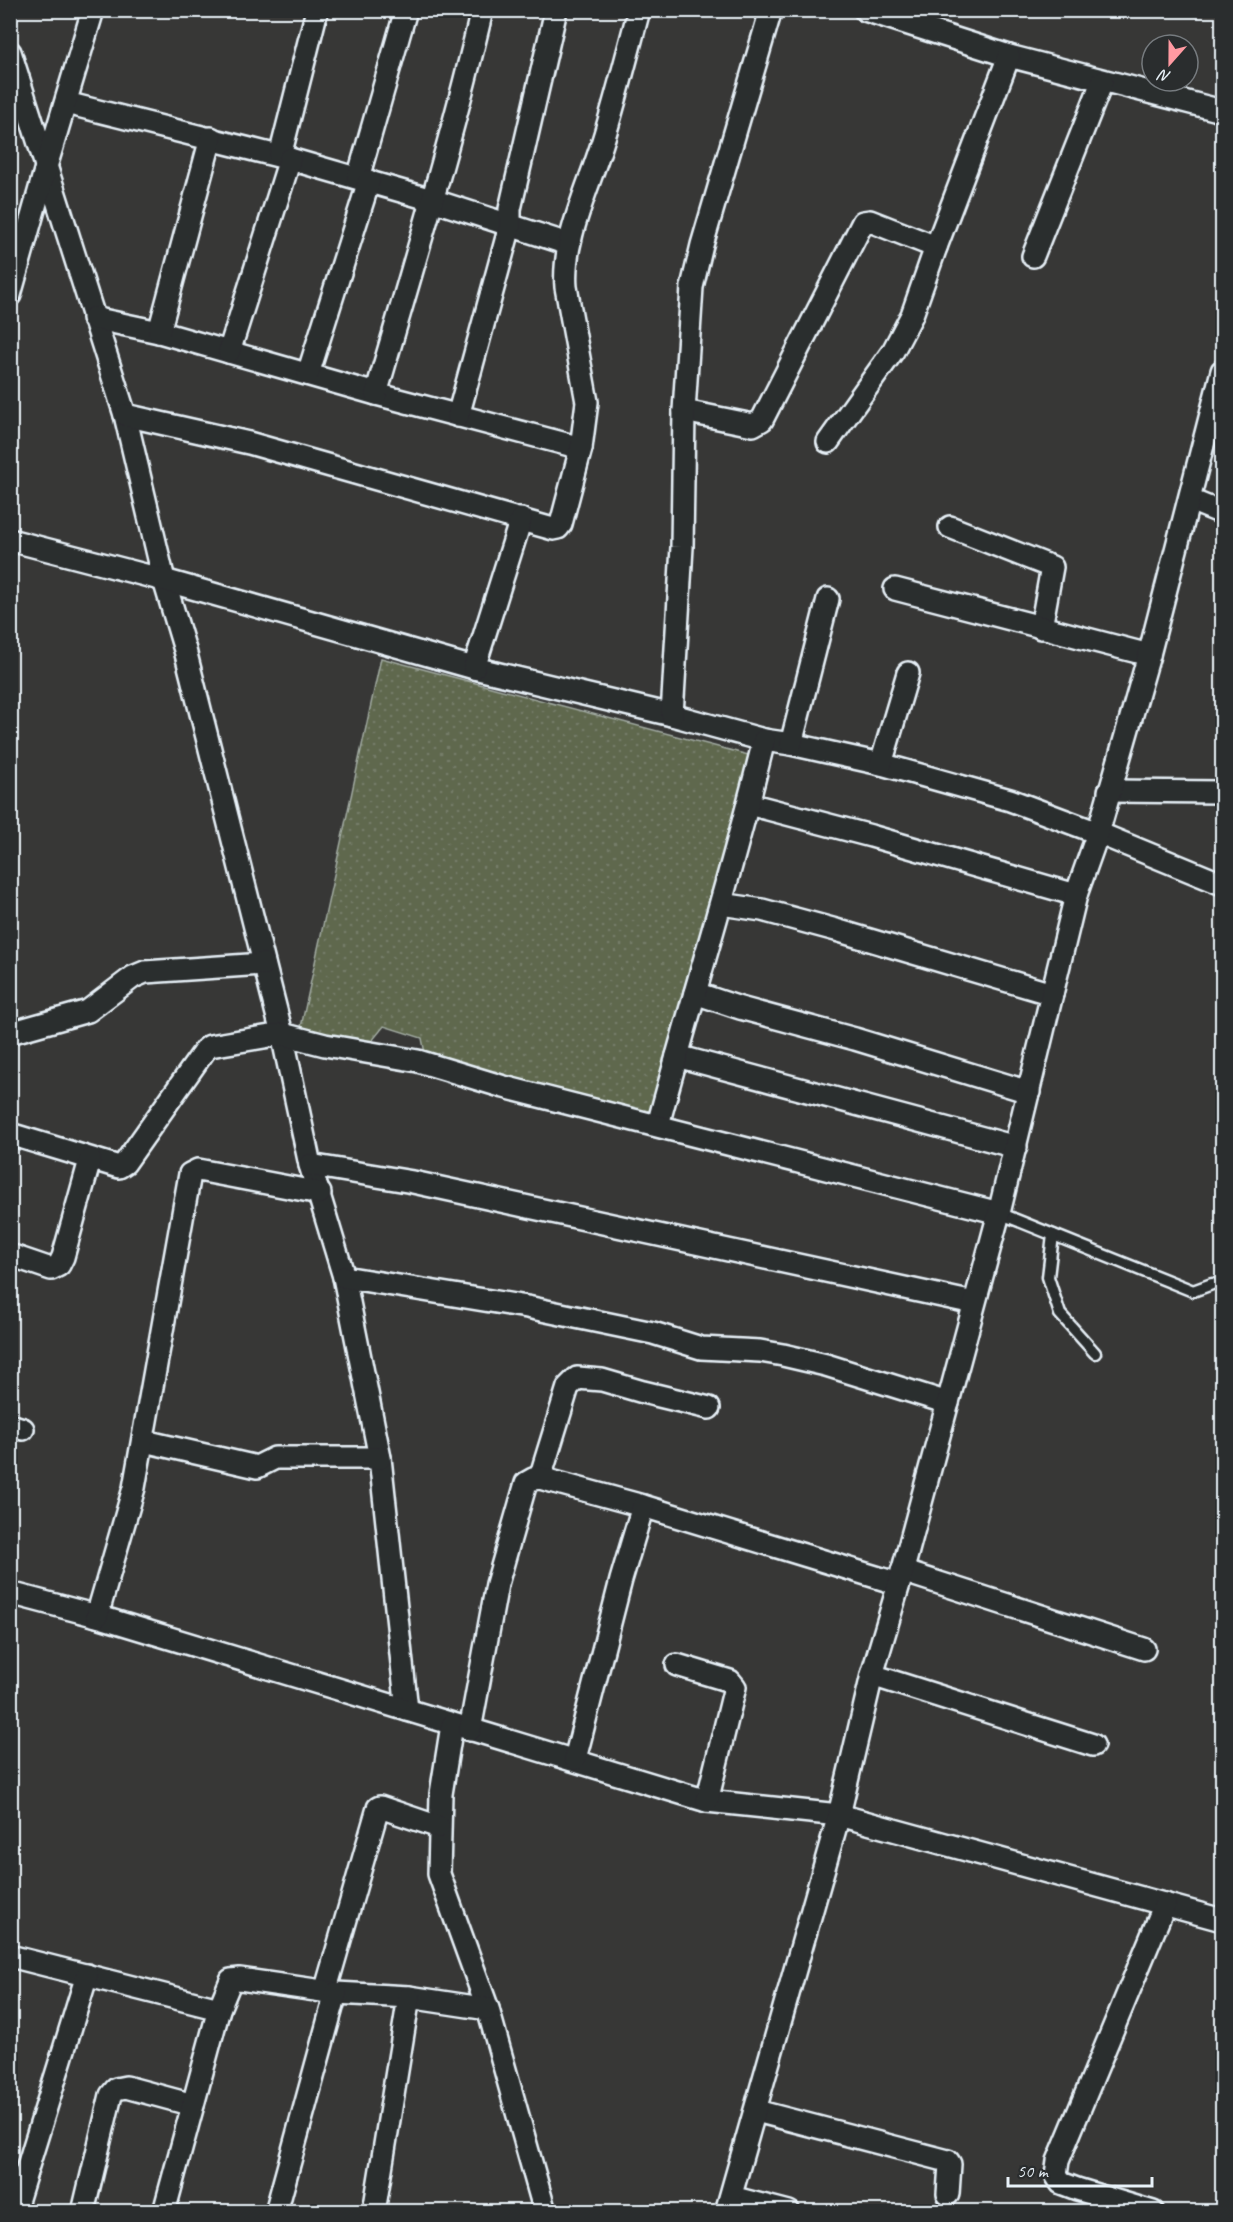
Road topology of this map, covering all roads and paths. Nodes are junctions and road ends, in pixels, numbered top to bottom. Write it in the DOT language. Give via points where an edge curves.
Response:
graph roads {
  1 [pos="93,10"];
  2 [pos="317,10"];
  3 [pos="406,10"];
  4 [pos="482,10"];
  5 [pos="556,10"];
  6 [pos="639,10"];
  7 [pos="771,10"];
  8 [pos="875,12"];
  9 [pos="10,52"];
  10 [pos="1009,56"];
  11 [pos="1102,82"];
  12 [pos="66,103"];
  13 [pos="1222,111"];
  14 [pos="211,138"];
  15 [pos="285,157"];
  16 [pos="46,167"];
  17 [pos="364,180"];
  18 [pos="432,200"];
  19 [pos="510,226"];
  20 [pos="18,241"];
  21 [pos="568,244"];
  22 [pos="936,247"];
  23 [pos="1033,256"];
  24 [pos="10,295"];
  25 [pos="93,318"];
  26 [pos="159,332"];
  27 [pos="229,352"];
  28 [pos="1222,371"];
  29 [pos="308,374"];
  30 [pos="376,394"];
  31 [pos="684,411"];
  32 [pos="125,415"];
  33 [pos="458,416"];
  34 [pos="828,442"];
  35 [pos="581,448"];
  36 [pos="1190,500"];
  37 [pos="1222,513"];
  38 [pos="521,519"];
  39 [pos="950,527"];
  40 [pos="10,540"];
  41 [pos="164,580"];
  42 [pos="895,589"];
  43 [pos="828,599"];
  44 [pos="1041,628"];
  45 [pos="1149,655"];
  46 [pos="474,668"];
  47 [pos="908,673"];
  48 [pos="672,715"];
  49 [pos="764,741"];
  50 [pos="791,744"];
  51 [pos="880,764"];
  52 [pos="1109,791"];
  53 [pos="1222,792"];
  54 [pos="749,804"];
  55 [pos="1098,833"];
  56 [pos="1222,884"];
  57 [pos="1076,895"];
  58 [pos="721,904"];
  59 [pos="264,964"];
  60 [pos="695,993"];
  61 [pos="1052,994"];
  62 [pos="10,1032"];
  63 [pos="282,1034"];
  64 [pos="676,1056"];
  65 [pos="1029,1092"];
  66 [pos="658,1125"];
  67 [pos="10,1134"];
  68 [pos="1016,1147"];
  69 [pos="90,1160"];
  70 [pos="310,1164"];
  71 [pos="320,1192"];
  72 [pos="999,1213"];
  73 [pos="1053,1235"];
  74 [pos="10,1255"];
  75 [pos="344,1277"];
  76 [pos="1212,1284"];
  77 [pos="974,1303"];
  78 [pos="1095,1353"];
  79 [pos="948,1403"];
  80 [pos="709,1408"];
  81 [pos="144,1441"];
  82 [pos="380,1458"];
  83 [pos="540,1478"];
  84 [pos="643,1506"];
  85 [pos="901,1577"];
  86 [pos="10,1593"];
  87 [pos="97,1616"];
  88 [pos="1144,1649"];
  89 [pos="677,1665"];
  90 [pos="872,1674"];
  91 [pos="407,1710"];
  92 [pos="461,1727"];
  93 [pos="1093,1745"];
  94 [pos="575,1759"];
  95 [pos="707,1800"];
  96 [pos="839,1815"];
  97 [pos="439,1827"];
  98 [pos="1165,1904"];
  99 [pos="1222,1920"];
  100 [pos="10,1956"];
  101 [pos="87,1975"];
  102 [pos="330,1992"];
  103 [pos="409,1997"];
  104 [pos="219,2009"];
  105 [pos="488,2009"];
  106 [pos="193,2105"];
  107 [pos="756,2112"];
  108 [pos="948,2194"];
  109 [pos="728,2204"];
  110 [pos="19,2209"];
  111 [pos="83,2211"];
  112 [pos="164,2211"];
  113 [pos="276,2211"];
  114 [pos="374,2211"];
  115 [pos="545,2211"];
  116 [pos="789,2211"];
  117 [pos="1153,2211"];
  1 -- 12 [label="street"];
  2 -- 15 [label="street"];
  3 -- 17 [label="street"];
  4 -- 18 [label="street"];
  5 -- 19 [label="street" via="510,209"];
  6 -- 21 [label="street" via="613,109"];
  7 -- 31 [label="street" via="692,287"];
  8 -- 10 [label="street"];
  9 -- 16 [label="street"];
  10 -- 11 [label="street"];
  10 -- 22 [label="street"];
  11 -- 13 [label="street"];
  11 -- 23 [label="street"];
  12 -- 14 [label="street"];
  12 -- 16 [label="street"];
  14 -- 15 [label="street"];
  14 -- 26 [label="street"];
  15 -- 17 [label="street"];
  15 -- 27 [label="street"];
  16 -- 20 [label="street"];
  16 -- 25 [label="street"];
  17 -- 18 [label="street"];
  17 -- 29 [label="street"];
  18 -- 19 [label="street"];
  18 -- 30 [label="street"];
  19 -- 21 [label="street"];
  19 -- 33 [label="street"];
  20 -- 24 [label="street"];
  21 -- 35 [label="street" via="566,287 587,402"];
  22 -- 31 [label="street" via="870,221 863,222 762,420 753,425"];
  22 -- 34 [label="street" via="912,315 893,351"];
  25 -- 26 [label="street"];
  25 -- 32 [label="street"];
  26 -- 27 [label="street"];
  27 -- 29 [label="street"];
  28 -- 36 [label="street"];
  29 -- 30 [label="street"];
  30 -- 33 [label="street"];
  31 -- 48 [label="street" via="682,547"];
  32 -- 38 [label="street" via="249,443"];
  32 -- 41 [label="street"];
  33 -- 35 [label="street"];
  35 -- 38 [label="street" via="558,528"];
  36 -- 37 [label="street"];
  36 -- 45 [label="street"];
  38 -- 46 [label="street"];
  39 -- 44 [label="street" via="1052,567"];
  40 -- 41 [label="street"];
  41 -- 46 [label="street"];
  41 -- 59 [label="street"];
  42 -- 44 [label="street"];
  43 -- 50 [label="street"];
  44 -- 45 [label="street"];
  45 -- 52 [label="street"];
  46 -- 48 [label="street"];
  47 -- 51 [label="street"];
  48 -- 49 [label="street"];
  49 -- 50 [label="street"];
  49 -- 54 [label="street"];
  50 -- 51 [label="street"];
  51 -- 55 [label="street" via="1010,800"];
  52 -- 53 [label="street"];
  52 -- 55 [label="street"];
  54 -- 57 [label="street"];
  54 -- 58 [label="street"];
  55 -- 56 [label="street"];
  55 -- 57 [label="street"];
  57 -- 61 [label="street"];
  58 -- 60 [label="street"];
  58 -- 61 [label="street" via="762,910 836,930"];
  59 -- 62 [label="street" via="145,972 87,1011"];
  59 -- 63 [label="street"];
  60 -- 64 [label="street"];
  60 -- 65 [label="street"];
  61 -- 65 [label="street"];
  63 -- 66 [label="street" via="418,1061"];
  63 -- 69 [label="street" via="210,1046 125,1163 119,1167"];
  63 -- 70 [label="street"];
  64 -- 66 [label="street"];
  64 -- 68 [label="street"];
  65 -- 68 [label="street"];
  66 -- 72 [label="street"];
  67 -- 69 [label="street"];
  68 -- 72 [label="street"];
  69 -- 74 [label="street" via="58,1265 51,1269"];
  70 -- 71 [label="street"];
  70 -- 77 [label="street" via="413,1182"];
  71 -- 75 [label="street"];
  71 -- 81 [label="street" via="198,1170 190,1174"];
  72 -- 73 [label="lane"];
  72 -- 77 [label="street"];
  73 -- 76 [label="lane" via="1193,1291"];
  73 -- 78 [label="lane" via="1048,1276 1060,1314"];
  75 -- 79 [label="street" via="527,1307 653,1333 701,1348 783,1355"];
  75 -- 82 [label="street"];
  77 -- 79 [label="street"];
  79 -- 85 [label="street"];
  80 -- 83 [label="street" via="602,1380 577,1378 568,1387"];
  81 -- 82 [label="street" via="257,1467 275,1458"];
  81 -- 87 [label="street"];
  82 -- 91 [label="street"];
  83 -- 84 [label="street"];
  83 -- 92 [label="street" via="526,1483"];
  84 -- 85 [label="street"];
  84 -- 94 [label="street"];
  85 -- 88 [label="street"];
  85 -- 90 [label="street"];
  86 -- 87 [label="street"];
  87 -- 91 [label="street"];
  89 -- 95 [label="street" via="730,1681 735,1687"];
  90 -- 93 [label="street"];
  90 -- 96 [label="street"];
  91 -- 92 [label="street"];
  92 -- 94 [label="street"];
  92 -- 97 [label="street" via="441,1794"];
  94 -- 95 [label="street"];
  95 -- 96 [label="street"];
  96 -- 98 [label="street"];
  96 -- 107 [label="street"];
  97 -- 102 [label="street" via="378,1808"];
  97 -- 105 [label="street" via="439,1874"];
  98 -- 99 [label="street"];
  98 -- 117 [label="street" via="1058,2161 1056,2175 1069,2186"];
  100 -- 101 [label="street"];
  101 -- 104 [label="street"];
  101 -- 110 [label="street"];
  102 -- 103 [label="street"];
  102 -- 104 [label="street" via="231,1980"];
  102 -- 113 [label="street"];
  103 -- 105 [label="street"];
  103 -- 114 [label="street"];
  104 -- 106 [label="street"];
  105 -- 115 [label="street"];
  106 -- 111 [label="street" via="126,2087 116,2089 111,2095"];
  106 -- 112 [label="street"];
  107 -- 108 [label="street" via="948,2161"];
  107 -- 109 [label="street"];
  109 -- 116 [label="street"];
}
